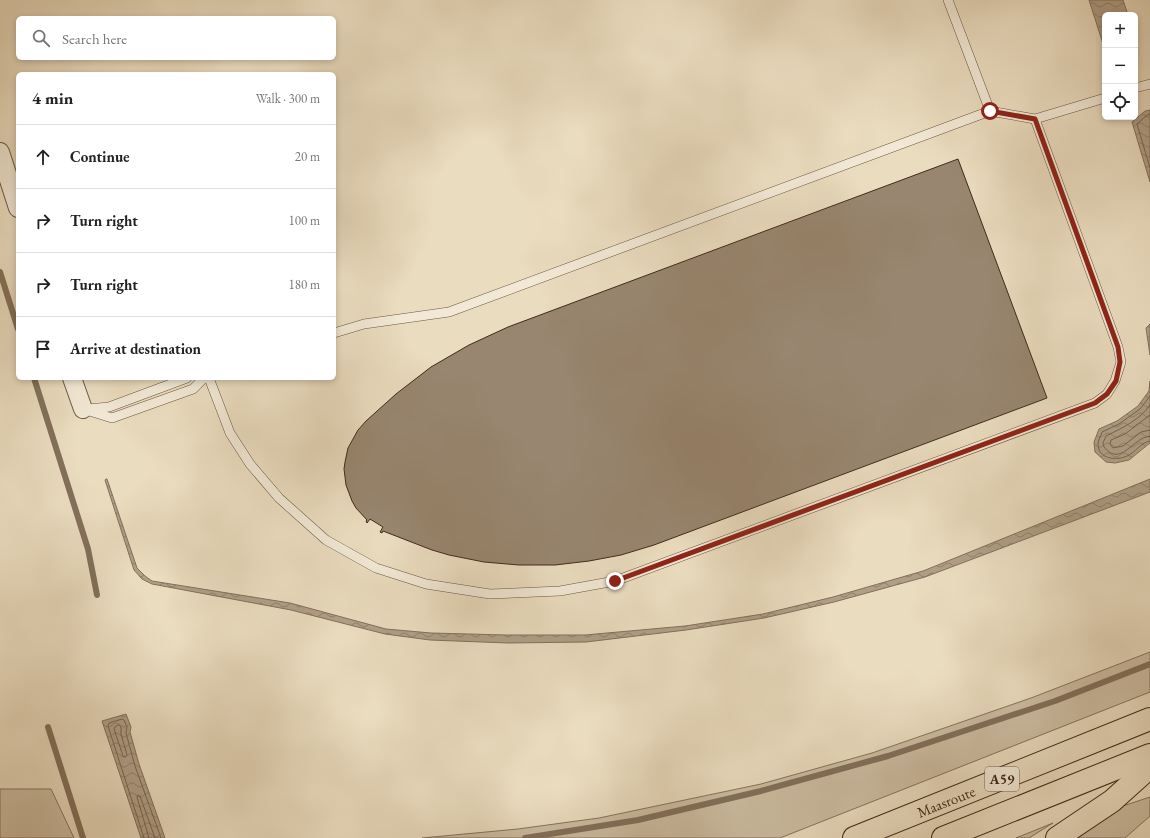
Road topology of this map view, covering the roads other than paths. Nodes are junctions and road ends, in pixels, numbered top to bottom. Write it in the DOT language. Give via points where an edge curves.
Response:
graph roads {
  1 [pos="948,0"];
  2 [pos="1150,84"];
  3 [pos="1138,87"];
  4 [pos="1102,99"];
  5 [pos="990,111"];
  6 [pos="1035,119"];
  7 [pos="0,152"];
  8 [pos="16,202"];
  9 [pos="336,332"];
  10 [pos="73,380"];
  11 [pos="183,380"];
  12 [pos="204,380"];
  13 [pos="207,380"];
  14 [pos="83,410"];
  15 [pos="1150,719"];
  16 [pos="1150,755"];
  17 [pos="1150,766"];
  18 [pos="854,838"];
  19 [pos="943,838"];
  20 [pos="1057,838"];
  1 -- 5 [label="lane"];
  2 -- 3 [label="lane"];
  4 -- 6 [label="lane"];
  5 -- 6 [label="lane"];
  5 -- 9 [label="lane" via="449,312 364,324"];
  6 -- 13 [label="lane" via="1118,347 1120,362 1116,381 1107,394 1095,403 615,581 560,591 490,594 426,584 376,568 326,540 278,498 250,464 230,433"];
  7 -- 8 [label="street"];
  10 -- 14 [label="street"];
  11 -- 14 [label="lane" via="109,407"];
  12 -- 14 [label="lane" via="193,389 112,418"];
  15 -- 18 [label="highway, Maasroute / A59"];
  16 -- 19 [label="highway, A59"];
  17 -- 20 [label="highway" via="1112,801"];
}
